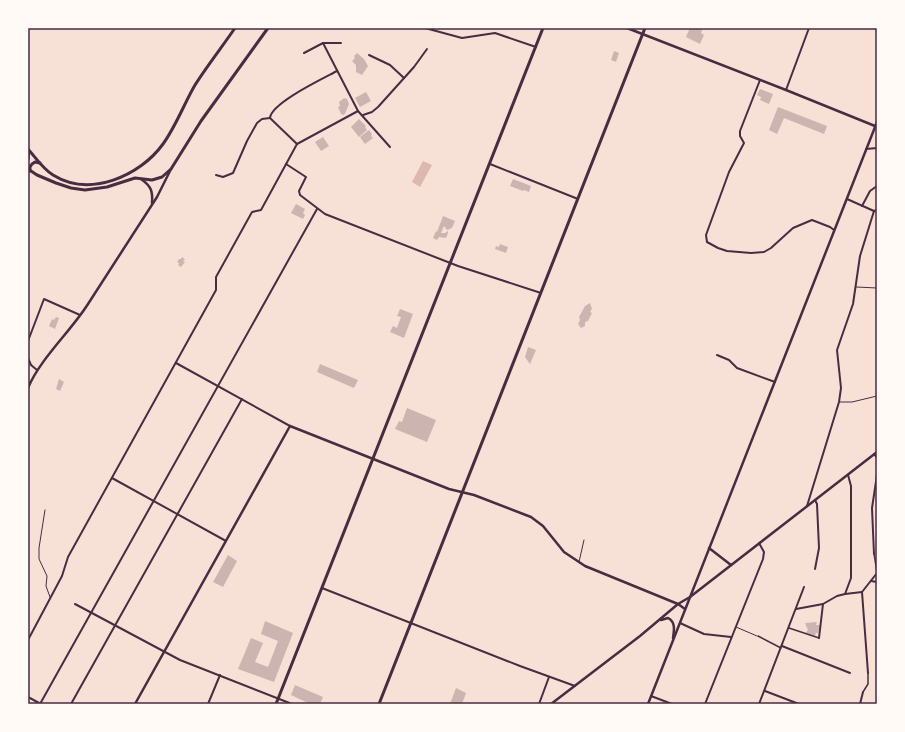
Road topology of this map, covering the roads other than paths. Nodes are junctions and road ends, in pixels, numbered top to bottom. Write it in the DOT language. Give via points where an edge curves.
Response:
graph roads {
  1 [pos="235,28"];
  2 [pos="268,28"];
  3 [pos="425,28"];
  4 [pos="543,28"];
  5 [pos="627,28"];
  6 [pos="645,28"];
  7 [pos="809,28"];
  8 [pos="643,34"];
  9 [pos="323,43"];
  10 [pos="341,43"];
  11 [pos="536,47"];
  12 [pos="427,49"];
  13 [pos="304,53"];
  14 [pos="369,55"];
  15 [pos="337,71"];
  16 [pos="404,78"];
  17 [pos="760,80"];
  18 [pos="786,90"];
  19 [pos="358,111"];
  20 [pos="362,116"];
  21 [pos="270,118"];
  22 [pos="877,122"];
  23 [pos="875,126"];
  24 [pos="297,144"];
  25 [pos="390,147"];
  26 [pos="866,148"];
  27 [pos="877,148"];
  28 [pos="28,149"];
  29 [pos="28,158"];
  30 [pos="40,163"];
  31 [pos="286,164"];
  32 [pos="490,164"];
  33 [pos="171,169"];
  34 [pos="29,170"];
  35 [pos="216,175"];
  36 [pos="139,178"];
  37 [pos="877,186"];
  38 [pos="578,199"];
  39 [pos="846,199"];
  40 [pos="152,204"];
  41 [pos="862,206"];
  42 [pos="316,209"];
  43 [pos="876,210"];
  44 [pos="834,230"];
  45 [pos="450,263"];
  46 [pos="856,287"];
  47 [pos="877,288"];
  48 [pos="541,293"];
  49 [pos="81,315"];
  50 [pos="28,341"];
  51 [pos="717,356"];
  52 [pos="28,358"];
  53 [pos="176,363"];
  54 [pos="37,370"];
  55 [pos="775,382"];
  56 [pos="218,385"];
  57 [pos="28,388"];
  58 [pos="877,396"];
  59 [pos="242,399"];
  60 [pos="839,402"];
  61 [pos="290,426"];
  62 [pos="876,453"];
  63 [pos="877,458"];
  64 [pos="373,459"];
  65 [pos="848,475"];
  66 [pos="877,475"];
  67 [pos="111,478"];
  68 [pos="462,492"];
  69 [pos="815,500"];
  70 [pos="154,501"];
  71 [pos="807,506"];
  72 [pos="45,510"];
  73 [pos="178,514"];
  74 [pos="584,540"];
  75 [pos="226,541"];
  76 [pos="759,543"];
  77 [pos="709,548"];
  78 [pos="874,554"];
  79 [pos="579,562"];
  80 [pos="732,565"];
  81 [pos="815,569"];
  82 [pos="877,573"];
  83 [pos="871,582"];
  84 [pos="877,582"];
  85 [pos="804,587"];
  86 [pos="322,588"];
  87 [pos="862,592"];
  88 [pos="845,594"];
  89 [pos="690,597"];
  90 [pos="50,598"];
  91 [pos="74,604"];
  92 [pos="678,604"];
  93 [pos="823,604"];
  94 [pos="685,609"];
  95 [pos="796,609"];
  96 [pos="91,613"];
  97 [pos="658,621"];
  98 [pos="411,622"];
  99 [pos="680,623"];
  100 [pos="116,626"];
  101 [pos="736,627"];
  102 [pos="789,628"];
  103 [pos="758,636"];
  104 [pos="731,637"];
  105 [pos="819,638"];
  106 [pos="28,640"];
  107 [pos="672,643"];
  108 [pos="781,647"];
  109 [pos="164,652"];
  110 [pos="850,673"];
  111 [pos="868,673"];
  112 [pos="220,675"];
  113 [pos="549,677"];
  114 [pos="575,686"];
  115 [pos="765,690"];
  116 [pos="863,692"];
  117 [pos="651,696"];
  118 [pos="28,697"];
  119 [pos="278,699"];
  120 [pos="40,704"];
  121 [pos="71,704"];
  122 [pos="135,704"];
  123 [pos="208,704"];
  124 [pos="276,704"];
  125 [pos="292,704"];
  126 [pos="379,704"];
  127 [pos="539,704"];
  128 [pos="551,704"];
  129 [pos="648,704"];
  130 [pos="672,704"];
  131 [pos="705,704"];
  132 [pos="760,704"];
  133 [pos="799,704"];
  134 [pos="860,704"];
  1 -- 30 [label="main road" via="196,85 163,144 139,168 112,181 87,185 63,180"];
  2 -- 33 [label="main road" via="201,121"];
  3 -- 11 [label="street" via="462,38 495,33"];
  4 -- 11 [label="main road"];
  5 -- 8 [label="main road"];
  6 -- 8 [label="main road"];
  7 -- 18 [label="street"];
  8 -- 17 [label="main road"];
  8 -- 38 [label="main road"];
  9 -- 10 [label="street"];
  9 -- 13 [label="street"];
  9 -- 15 [label="street"];
  11 -- 32 [label="main road"];
  12 -- 16 [label="street"];
  14 -- 16 [label="street" via="386,63"];
  15 -- 19 [label="street"];
  15 -- 21 [label="street" via="288,98 272,112"];
  16 -- 20 [label="street" via="378,107"];
  17 -- 18 [label="main road"];
  17 -- 44 [label="street" via="740,131 744,143 729,172 706,235 707,242 727,251 758,253 771,248 793,228 812,220"];
  18 -- 23 [label="main road"];
  19 -- 20 [label="street"];
  19 -- 24 [label="street"];
  20 -- 25 [label="street"];
  21 -- 24 [label="street"];
  21 -- 35 [label="street" via="257,123 234,173 223,177"];
  22 -- 23 [label="main road"];
  23 -- 26 [label="main road"];
  24 -- 31 [label="street"];
  26 -- 27 [label="street"];
  26 -- 39 [label="main road"];
  28 -- 29 [label="main road"];
  28 -- 30 [label="main road"];
  30 -- 34 [label="main road" via="35,162"];
  31 -- 42 [label="street" via="306,177 299,191 300,195"];
  31 -- 53 [label="street" via="261,210 252,212 216,276 216,290"];
  32 -- 38 [label="street"];
  32 -- 45 [label="main road"];
  33 -- 36 [label="main road" via="154,180"];
  33 -- 40 [label="main road"];
  34 -- 36 [label="main road" via="63,186 85,190"];
  36 -- 40 [label="main road" via="152,190"];
  37 -- 41 [label="street" via="870,191"];
  38 -- 48 [label="main road"];
  39 -- 41 [label="street"];
  39 -- 44 [label="main road"];
  40 -- 49 [label="main road"];
  41 -- 43 [label="street"];
  42 -- 45 [label="street"];
  42 -- 56 [label="street"];
  43 -- 46 [label="street" via="860,256"];
  44 -- 55 [label="main road"];
  45 -- 48 [label="street"];
  45 -- 64 [label="main road"];
  46 -- 47 [label="lane"];
  46 -- 60 [label="street" via="853,304 837,350 841,388"];
  48 -- 68 [label="main road"];
  49 -- 50 [label="street" via="44,299"];
  49 -- 54 [label="main road"];
  51 -- 55 [label="street" via="730,360 736,368"];
  52 -- 54 [label="street" via="31,366"];
  53 -- 56 [label="street"];
  53 -- 67 [label="street"];
  54 -- 57 [label="main road"];
  55 -- 77 [label="main road"];
  56 -- 59 [label="street"];
  56 -- 70 [label="street"];
  58 -- 60 [label="lane" via="852,402"];
  59 -- 61 [label="street"];
  59 -- 73 [label="street"];
  60 -- 71 [label="street"];
  61 -- 64 [label="main road"];
  61 -- 75 [label="main road"];
  62 -- 63 [label="street"];
  62 -- 65 [label="main road"];
  64 -- 68 [label="main road"];
  64 -- 86 [label="main road"];
  65 -- 69 [label="main road"];
  65 -- 88 [label="street" via="851,486 851,578"];
  66 -- 78 [label="street" via="872,508"];
  67 -- 70 [label="street"];
  67 -- 90 [label="street" via="68,557 62,576"];
  68 -- 79 [label="main road" via="531,517 543,526 564,552"];
  68 -- 98 [label="main road"];
  69 -- 71 [label="main road"];
  69 -- 81 [label="street" via="820,548"];
  70 -- 73 [label="street"];
  70 -- 96 [label="street"];
  71 -- 76 [label="main road"];
  72 -- 90 [label="lane" via="39,559 47,576 46,586"];
  73 -- 75 [label="street"];
  73 -- 100 [label="street"];
  74 -- 79 [label="lane"];
  75 -- 109 [label="main road"];
  76 -- 80 [label="main road"];
  76 -- 101 [label="street" via="764,552 763,559"];
  77 -- 80 [label="main road"];
  77 -- 89 [label="main road"];
  78 -- 82 [label="street"];
  79 -- 92 [label="main road"];
  80 -- 89 [label="main road"];
  82 -- 83 [label="street"];
  83 -- 84 [label="street"];
  83 -- 87 [label="street"];
  85 -- 95 [label="street"];
  86 -- 98 [label="street"];
  86 -- 119 [label="main road"];
  87 -- 88 [label="street"];
  87 -- 111 [label="street"];
  88 -- 93 [label="street"];
  89 -- 92 [label="main road"];
  89 -- 94 [label="main road"];
  90 -- 106 [label="street"];
  91 -- 96 [label="street"];
  92 -- 94 [label="main road"];
  92 -- 97 [label="main road"];
  93 -- 95 [label="street"];
  93 -- 105 [label="street"];
  94 -- 99 [label="main road"];
  95 -- 102 [label="street"];
  96 -- 100 [label="street"];
  96 -- 120 [label="street"];
  97 -- 107 [label="main road" via="666,618 672,620"];
  97 -- 114 [label="main road"];
  98 -- 113 [label="street"];
  98 -- 126 [label="main road"];
  99 -- 104 [label="street" via="704,634"];
  99 -- 107 [label="main road"];
  100 -- 109 [label="street"];
  100 -- 121 [label="street"];
  101 -- 103 [label="lane"];
  101 -- 104 [label="street"];
  102 -- 105 [label="street"];
  102 -- 108 [label="street"];
  103 -- 108 [label="street"];
  104 -- 131 [label="street"];
  107 -- 117 [label="main road"];
  108 -- 110 [label="street"];
  108 -- 115 [label="street"];
  109 -- 112 [label="street"];
  109 -- 122 [label="main road"];
  111 -- 116 [label="street" via="868,684"];
  112 -- 119 [label="street"];
  112 -- 123 [label="street"];
  113 -- 114 [label="street"];
  113 -- 127 [label="street"];
  114 -- 128 [label="main road"];
  115 -- 132 [label="street"];
  115 -- 133 [label="street"];
  116 -- 134 [label="street"];
  117 -- 129 [label="main road"];
  117 -- 130 [label="street"];
  118 -- 120 [label="street"];
  119 -- 124 [label="main road"];
  119 -- 125 [label="street"];
}
